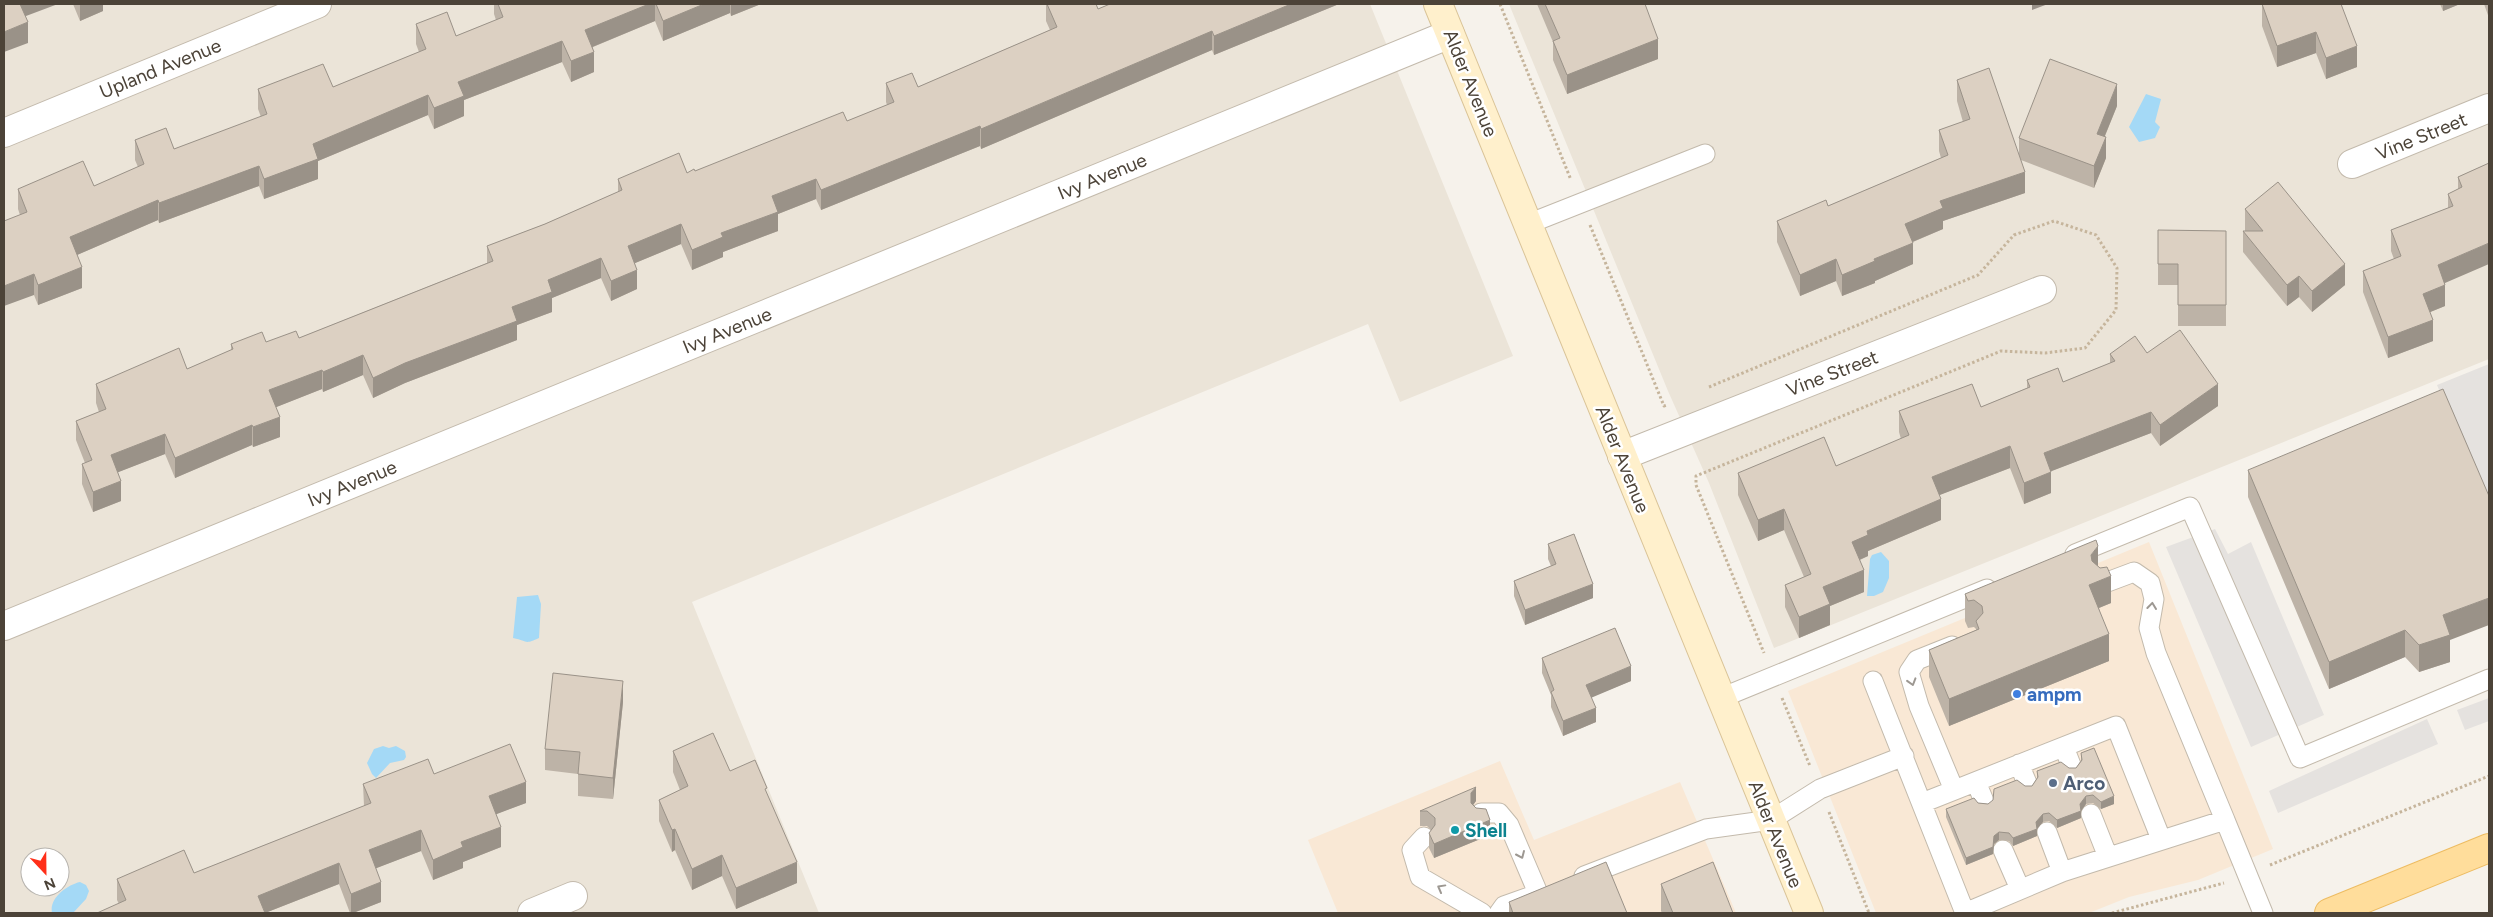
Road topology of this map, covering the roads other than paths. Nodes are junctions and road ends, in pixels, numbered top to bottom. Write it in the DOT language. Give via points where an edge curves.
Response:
graph roads {
  1 [pos="317,4"];
  2 [pos="1438,4"];
  3 [pos="1450,34"];
  4 [pos="2489,108"];
  5 [pos="4,133"];
  6 [pos="1705,154"];
  7 [pos="2352,164"];
  8 [pos="1528,224"];
  9 [pos="2042,290"];
  10 [pos="1622,456"];
  11 [pos="2054,562"];
  12 [pos="2000,584"];
  13 [pos="2102,584"];
  14 [pos="4,626"];
  15 [pos="1972,638"];
  16 [pos="2489,678"];
  17 [pos="1873,681"];
  18 [pos="1721,698"];
  19 [pos="2064,747"];
  20 [pos="1904,756"];
  21 [pos="2019,764"];
  22 [pos="2071,765"];
  23 [pos="1976,782"];
  24 [pos="2027,783"];
  25 [pos="1954,790"];
  26 [pos="1984,801"];
  27 [pos="1922,803"];
  28 [pos="1481,813"];
  29 [pos="2091,814"];
  30 [pos="1771,820"];
  31 [pos="2225,820"];
  32 [pos="2047,832"];
  33 [pos="1424,837"];
  34 [pos="2161,839"];
  35 [pos="2489,848"];
  36 [pos="2003,850"];
  37 [pos="2108,857"];
  38 [pos="2062,872"];
  39 [pos="2020,889"];
  40 [pos="1538,893"];
  41 [pos="573,896"];
  42 [pos="532,913"];
  43 [pos="1482,913"];
  44 [pos="1499,913"];
  45 [pos="1809,913"];
  46 [pos="1965,913"];
  47 [pos="2263,913"];
  48 [pos="2330,913"];
  1 -- 5 [label="street, Upland Avenue"];
  2 -- 3 [label="main road, Alder Avenue"];
  3 -- 8 [label="main road, Alder Avenue"];
  3 -- 14 [label="street, Ivy Avenue"];
  4 -- 7 [label="street, Vine Street"];
  6 -- 8 [label="lane"];
  8 -- 10 [label="main road, Alder Avenue"];
  9 -- 10 [label="street, Vine Street"];
  10 -- 18 [label="main road, Alder Avenue"];
  11 -- 16 [label="lane" via="2190,507 2300,758"];
  12 -- 18 [label="lane"];
  31 -- 13 [label="lane, one-way" via="2156,653 2149,628 2154,599 2150,583 2134,572"];
  15 -- 25 [label="lane, one-way" via="1917,660 1909,672"];
  17 -- 20 [label="lane"];
  18 -- 30 [label="main road, Alder Avenue"];
  19 -- 21 [label="lane"];
  19 -- 22 [label="lane"];
  19 -- 34 [label="lane" via="2116,726"];
  20 -- 27 [label="lane"];
  20 -- 30 [label="lane" via="1820,789"];
  21 -- 23 [label="lane"];
  21 -- 24 [label="lane"];
  23 -- 25 [label="lane"];
  23 -- 26 [label="lane"];
  25 -- 27 [label="lane"];
  27 -- 46 [label="lane"];
  28 -- 40 [label="lane, one-way" via="1500,813"];
  29 -- 37 [label="lane"];
  30 -- 40 [label="lane" via="1706,829"];
  30 -- 45 [label="main road, Alder Avenue"];
  31 -- 34 [label="lane"];
  31 -- 47 [label="lane"];
  32 -- 38 [label="lane"];
  43 -- 33 [label="lane, one-way" via="1420,876 1412,850"];
  34 -- 37 [label="lane"];
  35 -- 48 [label="main road"];
  36 -- 39 [label="lane"];
  37 -- 38 [label="lane"];
  38 -- 39 [label="lane"];
  39 -- 46 [label="lane"];
  40 -- 44 [label="lane" via="1504,906"];
  41 -- 42 [label="street"];
}
